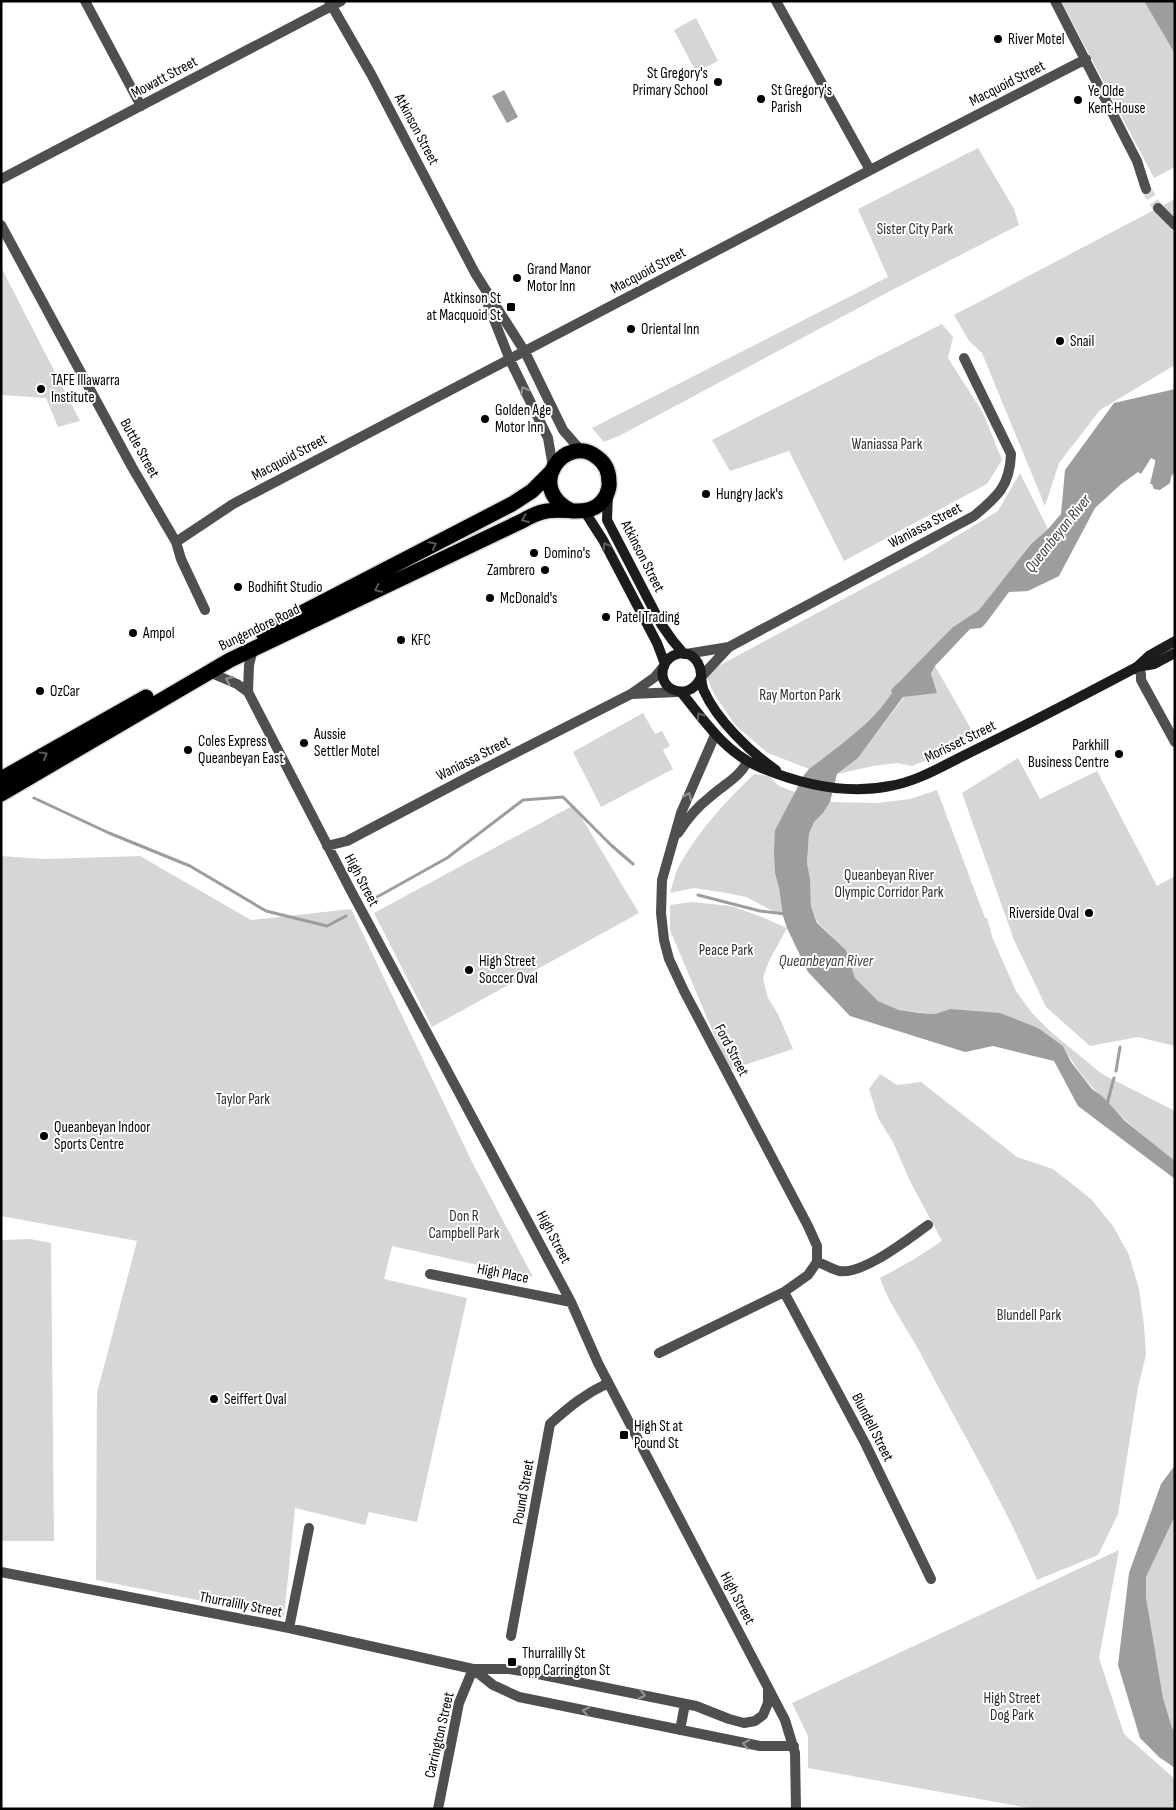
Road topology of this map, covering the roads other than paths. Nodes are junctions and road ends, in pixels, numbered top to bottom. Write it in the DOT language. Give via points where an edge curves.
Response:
graph roads {
  1 [pos="85,1"];
  2 [pos="776,1"];
  3 [pos="1055,1"];
  4 [pos="334,3"];
  5 [pos="1086,59"];
  6 [pos="141,106"];
  7 [pos="870,170"];
  8 [pos="1,179"];
  9 [pos="1146,189"];
  10 [pos="1158,208"];
  11 [pos="1175,224"];
  12 [pos="1,225"];
  13 [pos="475,273"];
  14 [pos="525,352"];
  15 [pos="964,358"];
  16 [pos="510,360"];
  17 [pos="583,452"];
  18 [pos="552,470"];
  19 [pos="608,492"];
  20 [pos="578,511"];
  21 [pos="176,542"];
  22 [pos="205,610"];
  23 [pos="1175,641"];
  24 [pos="729,648"];
  25 [pos="254,649"];
  26 [pos="1175,653"];
  27 [pos="685,654"];
  28 [pos="664,665"];
  29 [pos="1137,667"];
  30 [pos="209,672"];
  31 [pos="701,678"];
  32 [pos="248,692"];
  33 [pos="679,692"];
  34 [pos="631,694"];
  35 [pos="734,733"];
  36 [pos="715,734"];
  37 [pos="1175,742"];
  38 [pos="747,762"];
  39 [pos="785,776"];
  40 [pos="1,779"];
  41 [pos="1,794"];
  42 [pos="672,842"];
  43 [pos="327,846"];
  44 [pos="928,1225"];
  45 [pos="817,1262"];
  46 [pos="430,1274"];
  47 [pos="784,1292"];
  48 [pos="571,1302"];
  49 [pos="659,1353"];
  50 [pos="608,1383"];
  51 [pos="309,1528"];
  52 [pos="1,1572"];
  53 [pos="931,1579"];
  54 [pos="289,1628"];
  55 [pos="512,1636"];
  56 [pos="474,1669"];
  57 [pos="766,1683"];
  58 [pos="685,1704"];
  59 [pos="680,1730"];
  60 [pos="794,1746"];
  61 [pos="438,1809"];
  62 [pos="796,1809"];
  1 -- 6 [label="street"];
  2 -- 7 [label="street"];
  3 -- 5 [label="street"];
  4 -- 6 [label="street, Mowatt Street"];
  4 -- 13 [label="street, Atkinson Street"];
  5 -- 7 [label="street, Macquoid Street"];
  5 -- 9 [label="street" via="1138,161"];
  6 -- 8 [label="street, Mowatt Street"];
  7 -- 14 [label="street, Macquoid Street"];
  10 -- 11 [label="street"];
  12 -- 21 [label="street, Buttle Street"];
  13 -- 14 [label="street, Atkinson Street"];
  13 -- 16 [label="street, Atkinson Street"];
  14 -- 16 [label="street, Macquoid Street"];
  14 -- 17 [label="street, Atkinson Street" via="563,430"];
  15 -- 24 [label="street, Waniassa Street" via="1011,454 1007,483 995,498 974,516"];
  18 -- 16 [label="street, Atkinson Street, one-way" via="548,438"];
  16 -- 21 [label="street, Macquoid Street" via="233,504"];
  17 -- 18 [label="highway" via="564,456"];
  17 -- 19 [label="highway" via="605,465 609,475"];
  18 -- 20 [label="highway" via="550,490 555,499 562,506"];
  40 -- 18 [label="highway, Bungendore Road, one-way" via="225,653 512,504 532,491"];
  19 -- 20 [label="highway" via="595,508"];
  19 -- 27 [label="street, Atkinson Street" via="607,520 661,624"];
  20 -- 25 [label="highway, Bungendore Road, one-way" via="547,511 522,520"];
  28 -- 20 [label="street, Atkinson Street, one-way" via="657,642 603,540"];
  21 -- 22 [label="street, Buttle Street"];
  23 -- 29 [label="street, Morisset Street"];
  24 -- 27 [label="street, Waniassa Street"];
  24 -- 31 [label="street, Waniassa Street"];
  25 -- 30 [label="highway, Bungendore Road"];
  25 -- 32 [label="street, High Street" via="249,665"];
  26 -- 29 [label="street, Morisset Street" via="1154,664"];
  27 -- 28 [label="street" via="674,655"];
  27 -- 31 [label="street" via="697,661"];
  28 -- 33 [label="street" via="665,682"];
  28 -- 34 [label="street, Waniassa Street" via="655,677"];
  29 -- 37 [label="street"];
  29 -- 39 [label="street, Morisset Street" via="915,780 889,787 838,789"];
  32 -- 30 [label="street, one-way"];
  30 -- 41 [label="highway, Bungendore Road"];
  31 -- 33 [label="street" via="692,690"];
  31 -- 35 [label="street" via="711,704"];
  32 -- 43 [label="street, High Street"];
  33 -- 34 [label="street, Waniassa Street"];
  36 -- 33 [label="street, one-way"];
  34 -- 43 [label="street, Waniassa Street" via="347,841"];
  35 -- 38 [label="street"];
  35 -- 39 [label="street, Morisset Street"];
  36 -- 38 [label="street"];
  42 -- 36 [label="street, Ford Street, one-way"];
  38 -- 39 [label="street, Morisset Street"];
  38 -- 42 [label="street, Ford Street" via="735,778 697,808"];
  42 -- 45 [label="street, Ford Street" via="661,892 663,932 669,959 808,1226 817,1246"];
  43 -- 48 [label="street, High Street"];
  44 -- 45 [label="street" via="869,1264 851,1270 839,1271"];
  45 -- 47 [label="street" via="808,1275"];
  46 -- 48 [label="street, High Place"];
  47 -- 49 [label="street"];
  47 -- 53 [label="street, Blundell Street" via="866,1443"];
  48 -- 50 [label="street, High Street"];
  50 -- 55 [label="street, Pound Street" via="574,1402 550,1424"];
  50 -- 57 [label="street, High Street"];
  51 -- 54 [label="street"];
  52 -- 54 [label="street, Thurralilly Street"];
  54 -- 56 [label="street, Thurralilly Street"];
  56 -- 58 [label="street, Thurralilly Street, one-way" via="519,1670"];
  59 -- 56 [label="street, Thurralilly Street, one-way" via="519,1697 493,1685"];
  56 -- 61 [label="street, Carrington Street" via="459,1703"];
  57 -- 58 [label="street, Thurralilly Street" via="769,1695 767,1708 755,1721 737,1722"];
  57 -- 60 [label="street, High Street"];
  58 -- 59 [label="street"];
  60 -- 59 [label="street, Thurralilly Street, one-way" via="764,1747"];
  60 -- 62 [label="street, High Street"];
}
